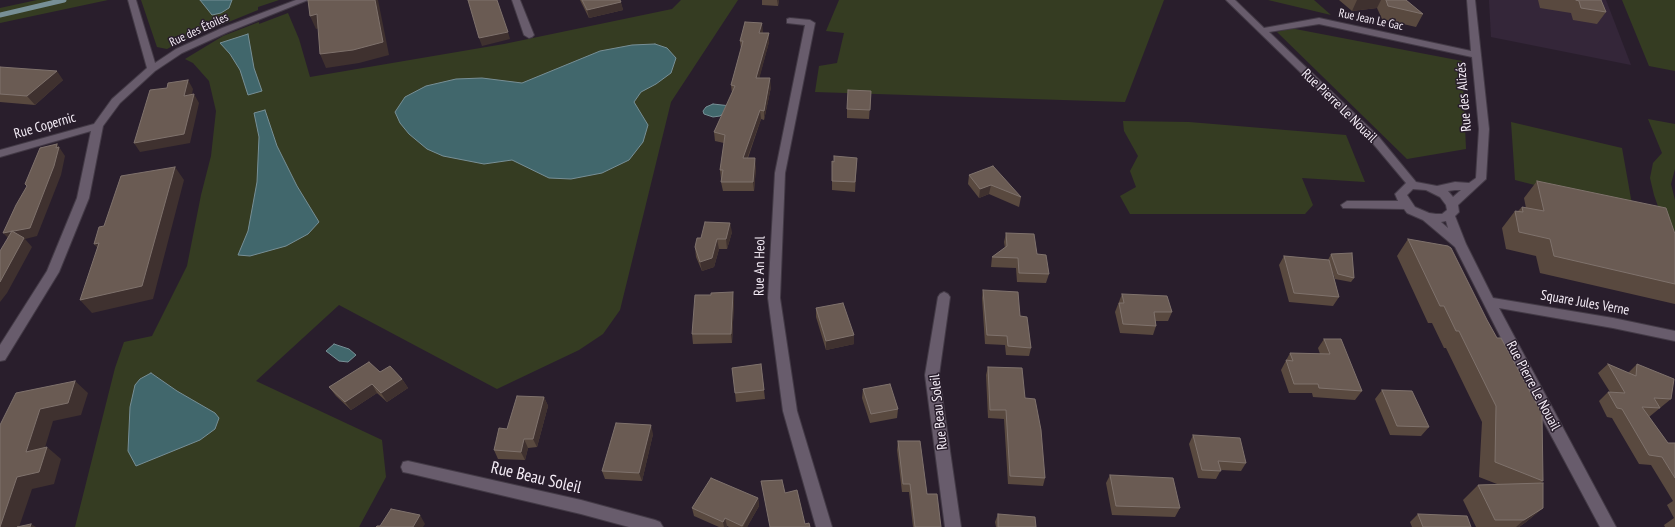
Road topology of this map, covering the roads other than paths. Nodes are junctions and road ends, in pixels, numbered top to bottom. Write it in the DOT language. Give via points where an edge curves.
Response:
graph roads {
  1 [pos="132,0"];
  2 [pos="304,0"];
  3 [pos="516,0"];
  4 [pos="1230,0"];
  5 [pos="1471,0"];
  6 [pos="790,21"];
  7 [pos="1261,31"];
  8 [pos="529,35"];
  9 [pos="1475,55"];
  10 [pos="152,69"];
  11 [pos="98,126"];
  12 [pos="0,154"];
  13 [pos="1413,185"];
  14 [pos="1470,187"];
  15 [pos="1437,190"];
  16 [pos="1347,205"];
  17 [pos="1406,205"];
  18 [pos="1451,210"];
  19 [pos="1427,217"];
  20 [pos="1460,244"];
  21 [pos="944,297"];
  22 [pos="1489,302"];
  23 [pos="1675,336"];
  24 [pos="0,356"];
  25 [pos="408,467"];
  26 [pos="655,527"];
  27 [pos="824,527"];
  28 [pos="953,527"];
  29 [pos="1608,527"];
  1 -- 10 [label="street"];
  2 -- 10 [label="street, Rue des Étoiles" via="204,39 179,51"];
  3 -- 8 [label="street"];
  4 -- 7 [label="street, Rue Pierre Le Nouail"];
  5 -- 9 [label="street, Rue des Alizés"];
  6 -- 27 [label="street, Rue An Heol" via="810,23 780,173 774,298 790,411"];
  7 -- 9 [label="street, Rue Jean Le Gac" via="1319,21"];
  7 -- 13 [label="street, Rue Pierre Le Nouail" via="1374,138"];
  9 -- 14 [label="street, Rue des Alizés" via="1484,130 1481,179"];
  10 -- 11 [label="street, Rue des Étoiles" via="116,101"];
  11 -- 12 [label="street, Rue Copernic"];
  11 -- 24 [label="street" via="83,198 53,272"];
  13 -- 15 [label="street"];
  13 -- 17 [label="street" via="1401,194"];
  14 -- 15 [label="street" via="1455,186"];
  14 -- 18 [label="street, Rue des Alizés"];
  15 -- 18 [label="street" via="1444,194"];
  16 -- 17 [label="street"];
  17 -- 19 [label="street, Rue Pierre Le Nouail"];
  18 -- 19 [label="street" via="1436,218"];
  18 -- 20 [label="street, Rue Pierre Le Nouail"];
  19 -- 20 [label="street, Rue Pierre Le Nouail"];
  20 -- 22 [label="street, Rue Pierre Le Nouail"];
  21 -- 28 [label="street, Rue Beau Soleil" via="932,375"];
  22 -- 23 [label="street, Square Jules Verne"];
  22 -- 29 [label="street, Rue Pierre Le Nouail"];
  25 -- 26 [label="street, Rue Beau Soleil"];
}
